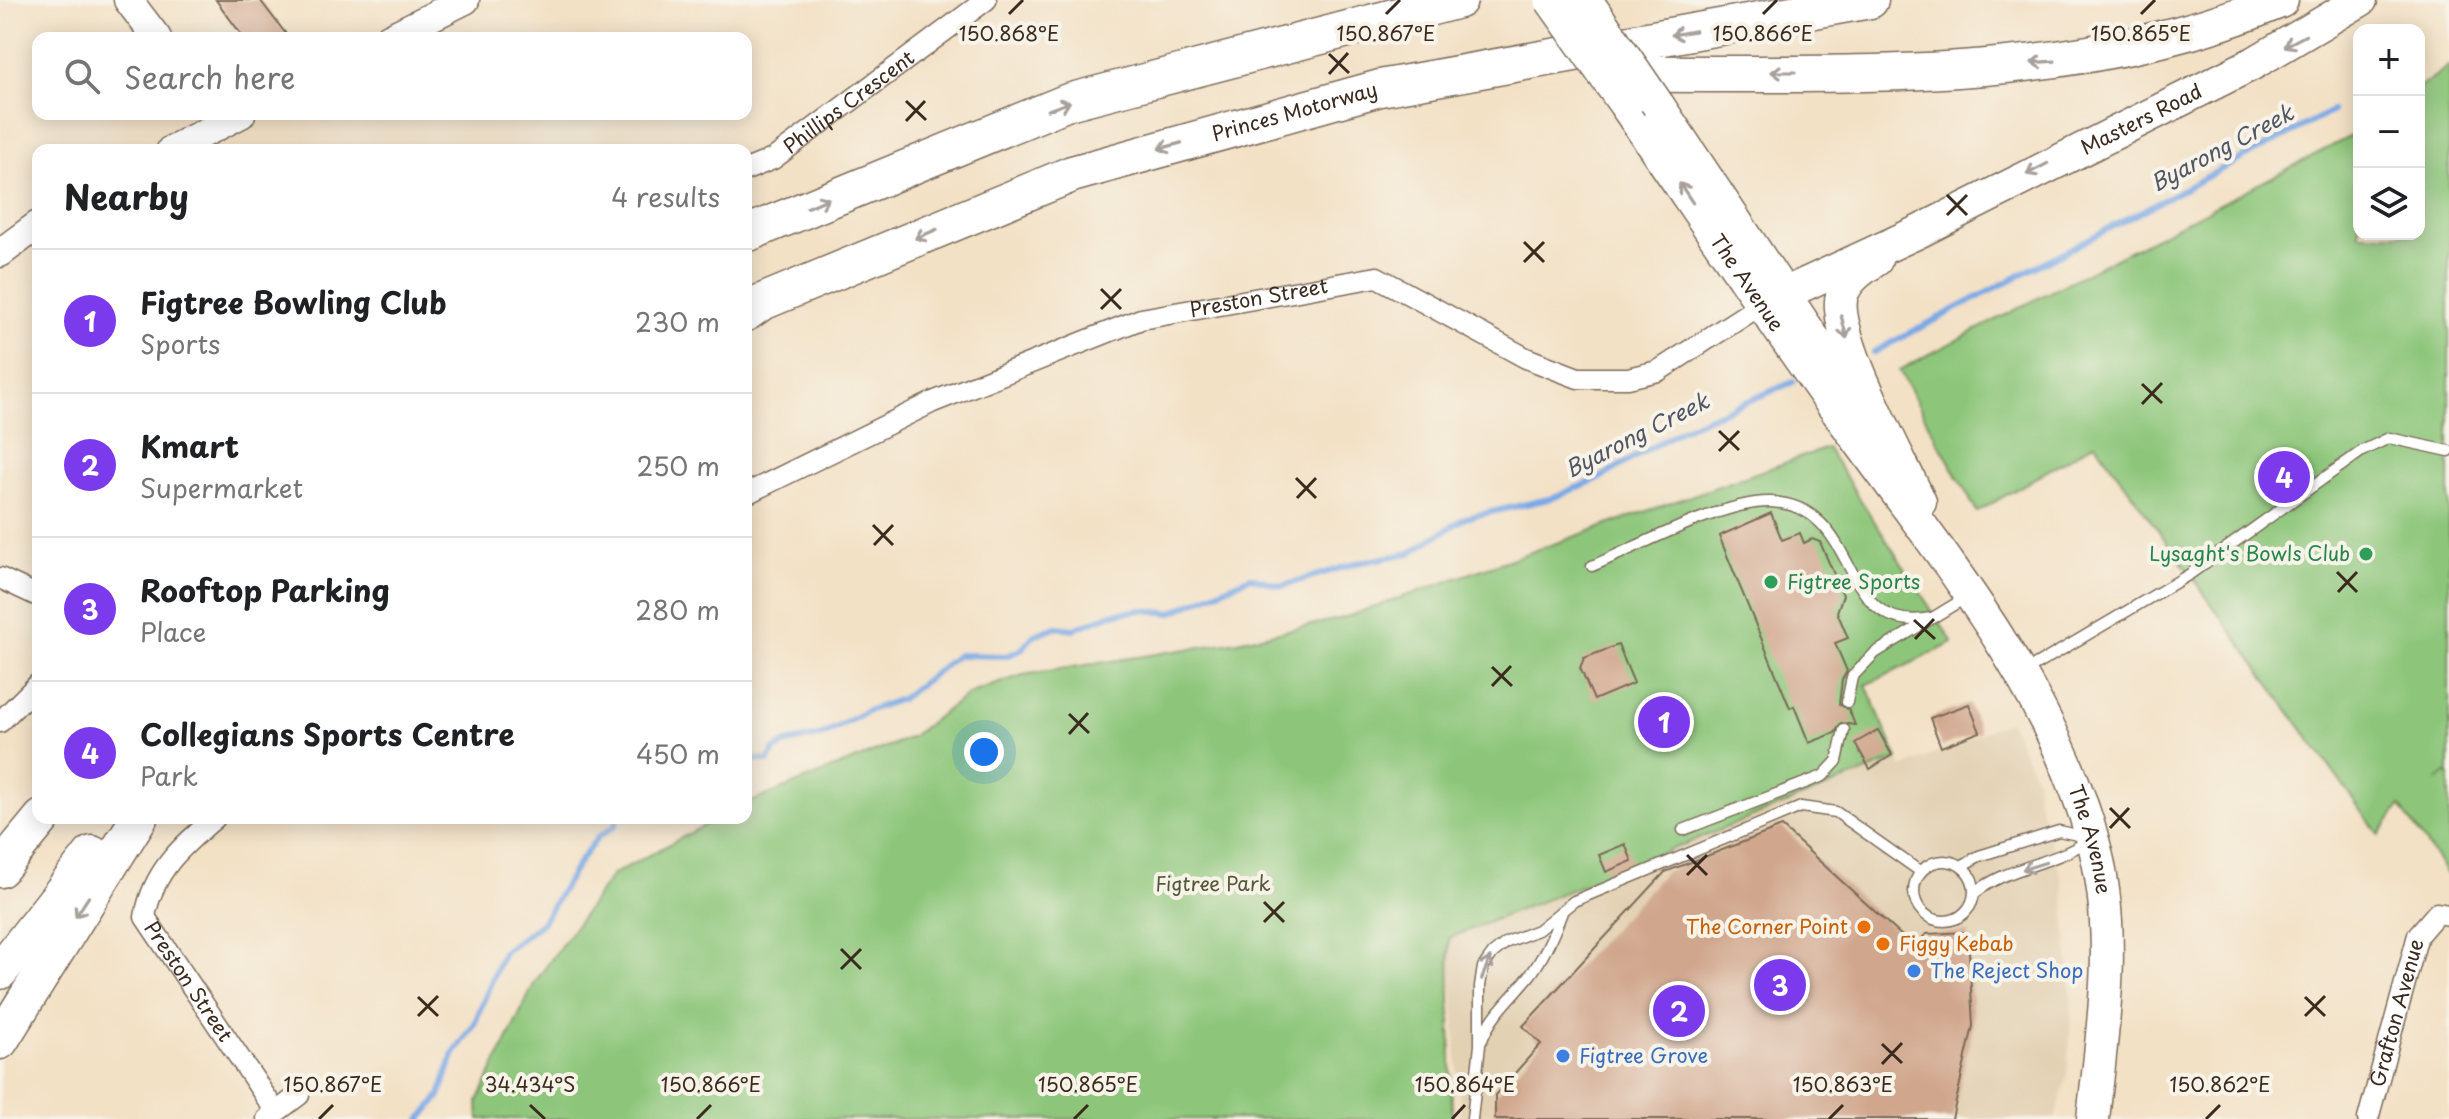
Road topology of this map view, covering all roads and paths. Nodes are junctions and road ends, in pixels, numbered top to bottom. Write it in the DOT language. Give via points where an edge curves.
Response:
graph roads {
  1 [pos="128,0"];
  2 [pos="465,0"];
  3 [pos="986,0"];
  4 [pos="1551,0"];
  5 [pos="1586,0"];
  6 [pos="1870,0"];
  7 [pos="2280,0"];
  8 [pos="2361,0"];
  9 [pos="1452,1"];
  10 [pos="152,32"];
  11 [pos="401,32"];
  12 [pos="1442,75"];
  13 [pos="221,120"];
  14 [pos="181,144"];
  15 [pos="752,168"];
  16 [pos="32,229"];
  17 [pos="752,232"];
  18 [pos="1918,232"];
  19 [pos="0,253"];
  20 [pos="1773,297"];
  21 [pos="752,309"];
  22 [pos="2449,451"];
  23 [pos="752,491"];
  24 [pos="1948,560"];
  25 [pos="1592,566"];
  26 [pos="0,578"];
  27 [pos="32,592"];
  28 [pos="1970,595"];
  29 [pos="1931,618"];
  30 [pos="2019,675"];
  31 [pos="32,690"];
  32 [pos="1847,702"];
  33 [pos="0,722"];
  34 [pos="1844,730"];
  35 [pos="37,824"];
  36 [pos="115,824"];
  37 [pos="135,824"];
  38 [pos="208,824"];
  39 [pos="1683,830"];
  40 [pos="2092,838"];
  41 [pos="1961,866"];
  42 [pos="0,869"];
  43 [pos="1921,872"];
  44 [pos="1975,893"];
  45 [pos="1564,908"];
  46 [pos="2443,914"];
  47 [pos="0,971"];
  48 [pos="0,1041"];
  49 [pos="1480,1045"];
  50 [pos="2100,1058"];
  51 [pos="299,1095"];
  52 [pos="272,1116"];
  53 [pos="1472,1119"];
  54 [pos="2082,1119"];
  55 [pos="2093,1119"];
  56 [pos="2368,1119"];
  1 -- 10 [label="street"];
  2 -- 11 [label="street"];
  3 -- 15 [label="street, Phillips Crescent" via="773,159"];
  20 -- 4 [label="main road, The Avenue, one-way, bridge"];
  5 -- 20 [label="main road, The Avenue, bridge" via="1658,105"];
  6 -- 12 [label="highway, Princes Motorway, one-way"];
  7 -- 12 [label="highway, one-way" via="2146,45 2057,60 1948,69"];
  8 -- 18 [label="main road, Masters Road, one-way" via="2254,63"];
  17 -- 9 [label="highway, one-way" via="1068,102"];
  12 -- 21 [label="highway, Princes Motorway, one-way" via="1072,174"];
  13 -- 14 [label="street"];
  16 -- 19 [label="street"];
  18 -- 20 [label="main road, Masters Road"];
  18 -- 24 [label="main road, Masters Road, one-way" via="1855,275 1840,308 1856,363"];
  20 -- 23 [label="street, Preston Street" via="1658,371 1628,378 1578,378 1526,358 1377,277 1141,319 933,402"];
  20 -- 24 [label="main road, The Avenue" via="1897,466"];
  22 -- 30 [label="lane" via="2389,438 2362,451 2190,574"];
  24 -- 28 [label="main road, The Avenue"];
  25 -- 29 [label="lane" via="1718,513 1763,502 1783,504 1803,511 1829,531 1880,613 1905,622"];
  26 -- 27 [label="street"];
  28 -- 29 [label="lane"];
  28 -- 30 [label="main road, The Avenue"];
  29 -- 32 [label="lane" via="1860,667 1852,677"];
  30 -- 40 [label="main road, The Avenue" via="2052,738"];
  31 -- 33 [label="street"];
  34 -- 39 [label="lane" via="1837,761 1823,776"];
  35 -- 42 [label="highway"];
  36 -- 47 [label="highway"];
  37 -- 48 [label="highway, one-way"];
  38 -- 52 [label="street, Preston Street" via="172,854 149,894 145,917"];
  40 -- 41 [label="lane" via="2059,831"];
  40 -- 44 [label="lane, one-way" via="2066,856 2005,874"];
  40 -- 50 [label="main road, The Avenue" via="2107,932"];
  41 -- 43 [label="lane" via="1940,861"];
  41 -- 44 [label="lane"];
  43 -- 44 [label="lane" via="1914,895 1932,919 1949,921 1964,915"];
  43 -- 45 [label="lane" via="1836,812 1808,807"];
  45 -- 49 [label="lane" via="1532,972 1492,1019"];
  49 -- 45 [label="lane, one-way" via="1480,986 1487,960"];
  46 -- 56 [label="street, Grafton Avenue" via="2418,935"];
  49 -- 53 [label="lane"];
  50 -- 54 [label="main road, The Avenue"];
  50 -- 55 [label="main road, The Avenue"];
  51 -- 52 [label="street"];
}
